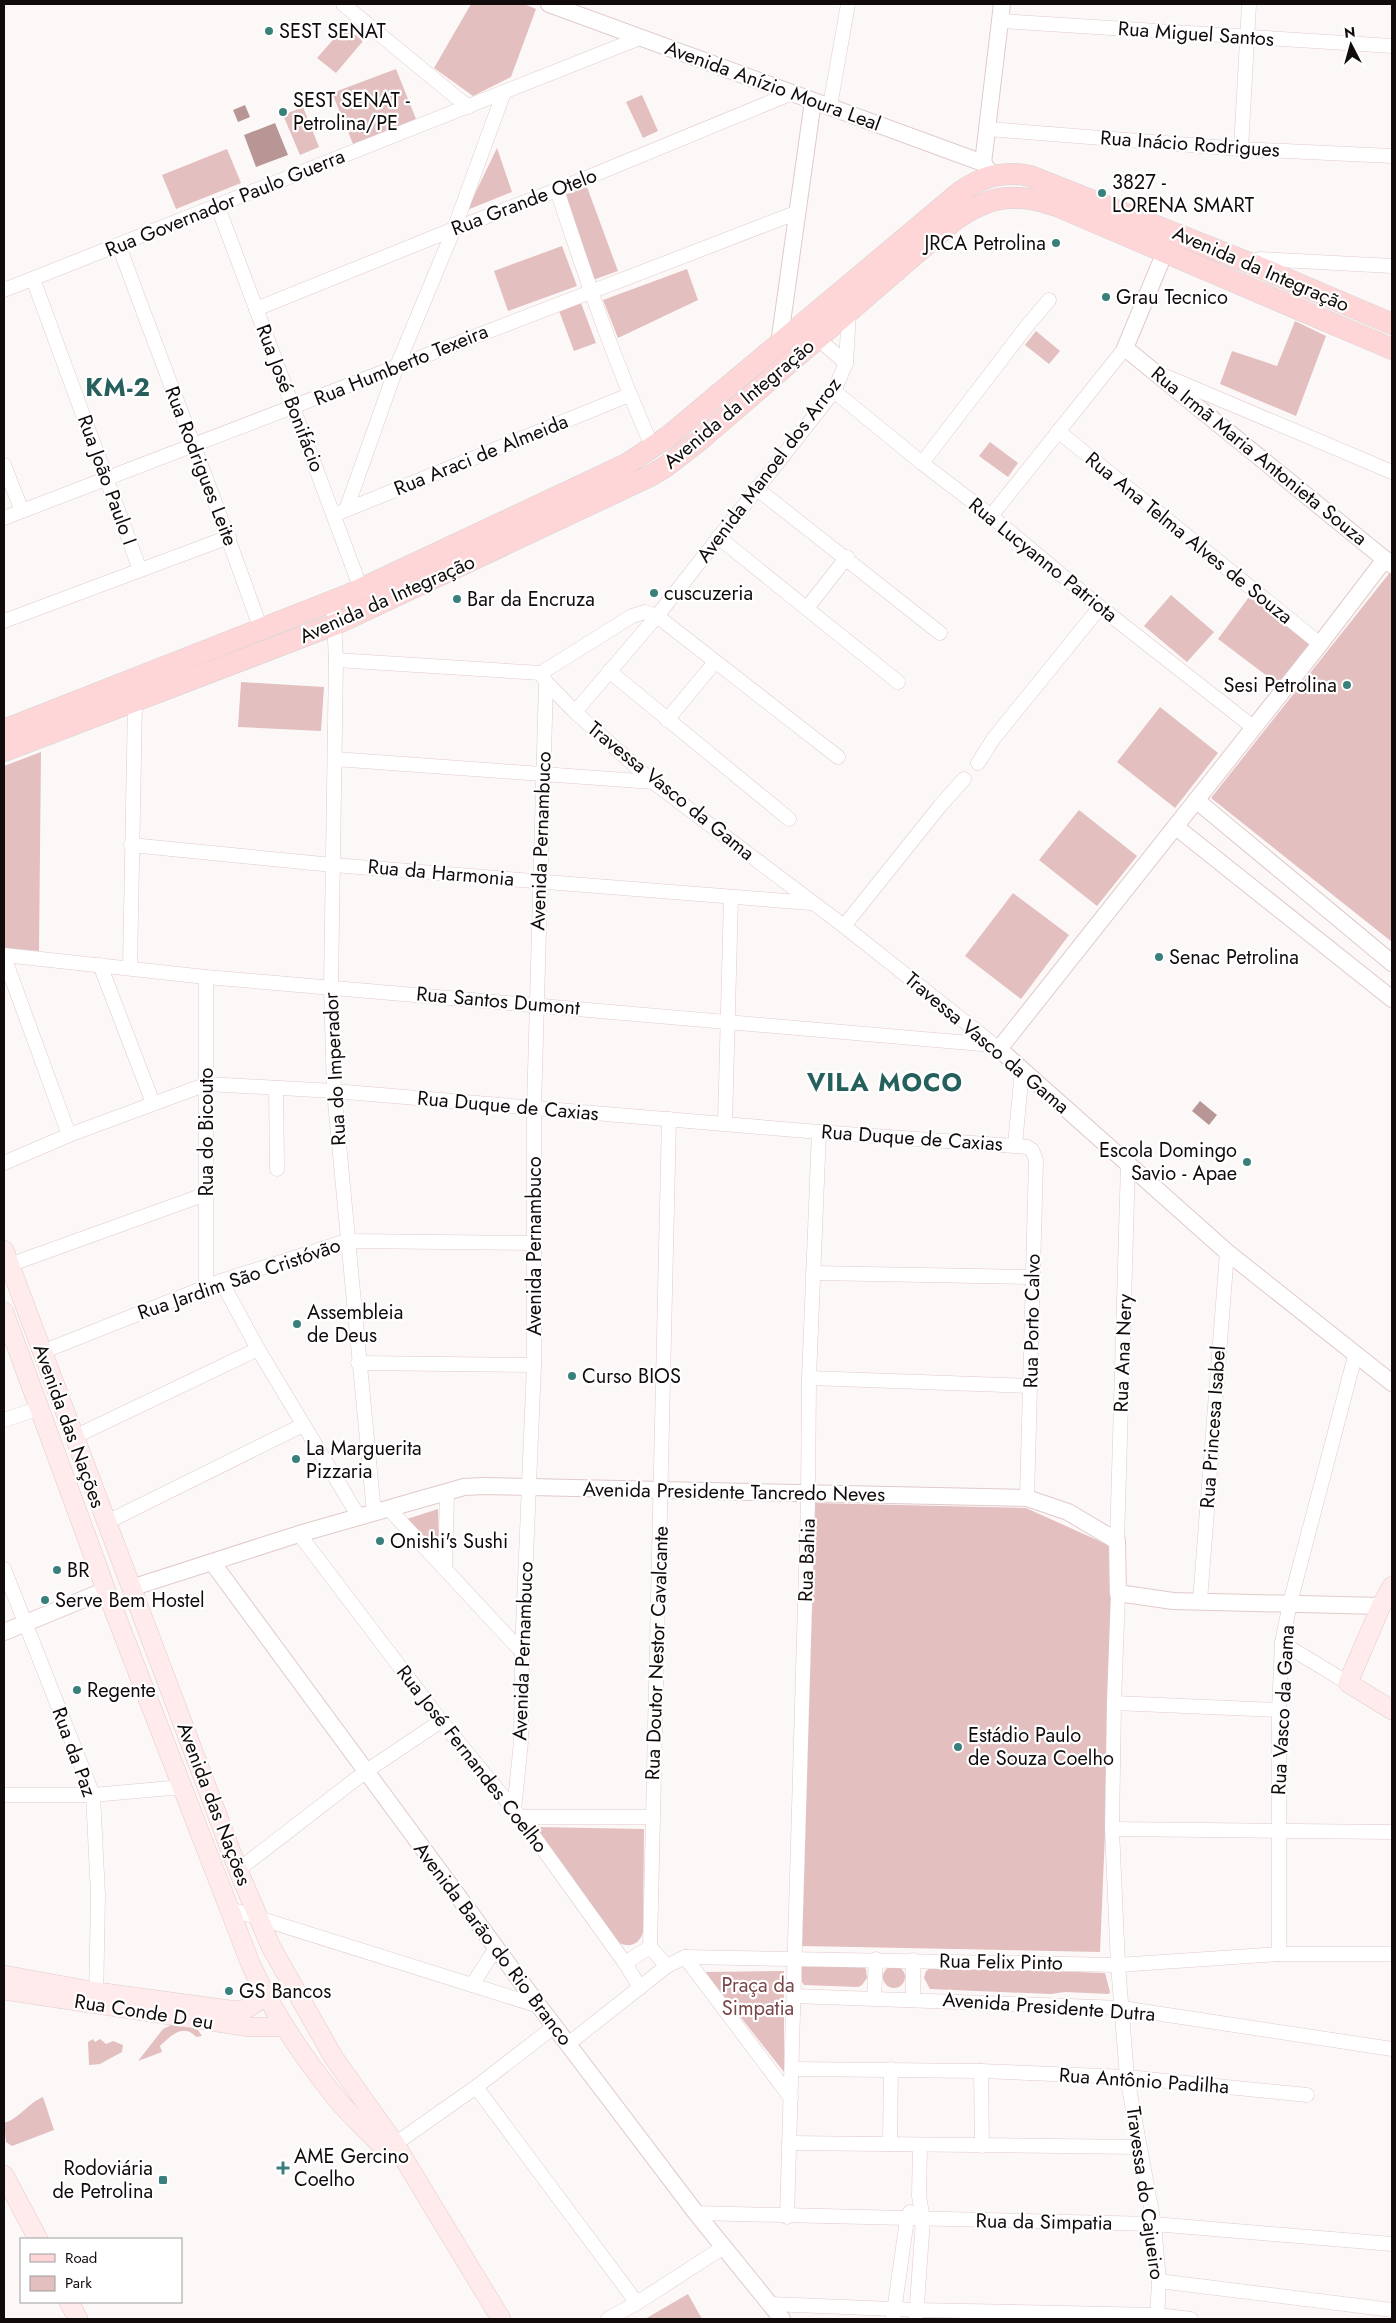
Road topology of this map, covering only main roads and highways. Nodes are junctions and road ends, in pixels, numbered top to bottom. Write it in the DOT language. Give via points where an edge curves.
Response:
graph roads {
  1 [pos="1278,275"];
  2 [pos="1309,289"];
  3 [pos="1266,297"];
  4 [pos="1300,312"];
  5 [pos="1392,324"];
  6 [pos="1392,349"];
  7 [pos="711,400"];
  8 [pos="726,417"];
  9 [pos="684,423"];
  10 [pos="700,440"];
  11 [pos="5,725"];
  12 [pos="4,750"];
  13 [pos="6,1258"];
  14 [pos="4,1312"];
  15 [pos="88,1476"];
  16 [pos="68,1484"];
  17 [pos="1392,1586"];
  18 [pos="167,1684"];
  19 [pos="148,1694"];
  20 [pos="1392,1710"];
  21 [pos="4,1975"];
  22 [pos="4,1990"];
  23 [pos="264,1992"];
  24 [pos="96,1998"];
  25 [pos="285,2027"];
  26 [pos="4,2175"];
  27 [pos="9,2195"];
  28 [pos="37,2238"];
  29 [pos="70,2303"];
  30 [pos="78,2319"];
  31 [pos="492,2319"];
  32 [pos="501,2319"];
  1 -- 2 [label="main road, Avenida da Integração"];
  1 -- 3 [label="main road" via="1276,293"];
  1 -- 7 [label="main road, Avenida da Integração" via="1030,176 988,169"];
  2 -- 4 [label="main road" via="1299,299"];
  2 -- 5 [label="main road, Avenida da Integração"];
  3 -- 4 [label="main road, Avenida da Integração"];
  3 -- 8 [label="main road, Avenida da Integração" via="1043,201 1014,197 997,199 983,203 956,219"];
  4 -- 6 [label="main road, Avenida da Integração"];
  7 -- 8 [label="main road" via="716,414"];
  7 -- 9 [label="main road, Avenida da Integração"];
  8 -- 10 [label="main road, Avenida da Integração"];
  9 -- 10 [label="main road" via="693,427"];
  9 -- 11 [label="main road, Avenida da Integração" via="653,448 604,476 361,589 261,630"];
  10 -- 12 [label="main road, Avenida da Integração" via="665,468 627,488 336,624"];
  13 -- 15 [label="main road, Avenida das Nações"];
  14 -- 16 [label="main road, Avenida das Nações"];
  15 -- 16 [label="main road"];
  15 -- 18 [label="main road, Avenida das Nações"];
  16 -- 19 [label="main road, Avenida das Nações"];
  17 -- 20 [label="main road" via="1348,1683"];
  18 -- 19 [label="main road" via="163,1695 153,1697"];
  18 -- 32 [label="main road, Avenida das Nações" via="238,1870 282,1967 334,2058 395,2144"];
  19 -- 23 [label="main road, Avenida das Nações"];
  21 -- 24 [label="main road, Rua Conde D eu"];
  22 -- 24 [label="main road, Rua Conde D eu"];
  23 -- 24 [label="main road, Rua Conde D eu" via="257,2004 237,2012"];
  23 -- 25 [label="main road, Avenida das Nações"];
  24 -- 25 [label="main road, Rua Conde D eu" via="250,2027"];
  25 -- 31 [label="main road, Avenida das Nações" via="336,2098 389,2154"];
  26 -- 27 [label="main road"];
  27 -- 28 [label="main road"];
  29 -- 30 [label="main road"];
}
